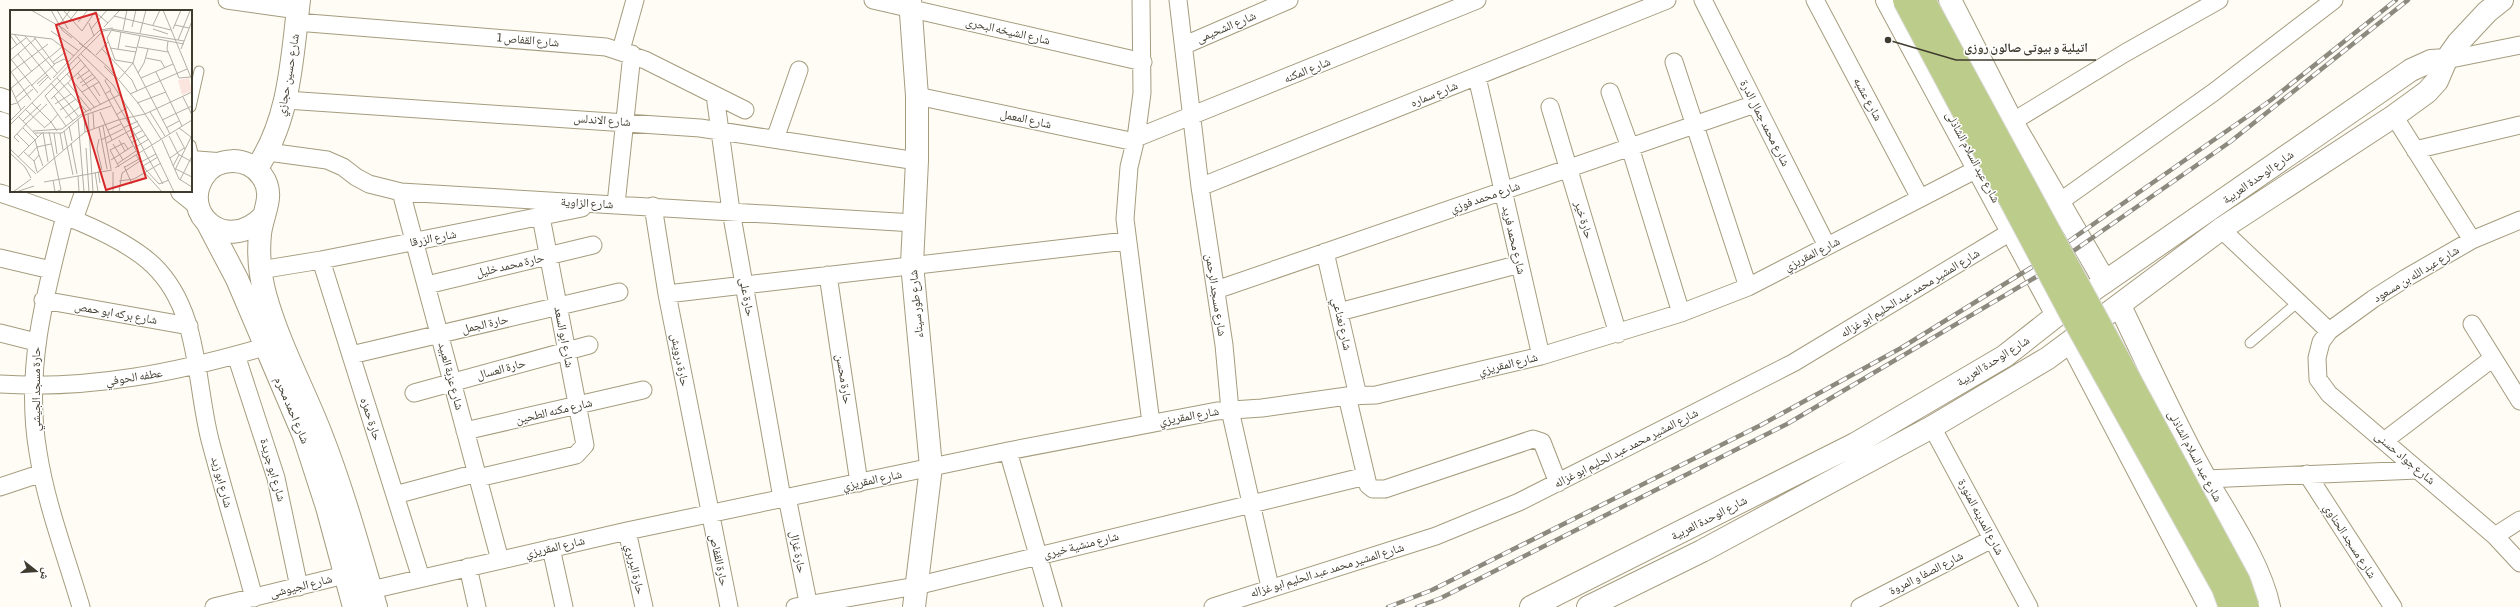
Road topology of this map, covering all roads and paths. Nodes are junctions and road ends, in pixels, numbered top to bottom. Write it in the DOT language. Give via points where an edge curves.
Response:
graph roads {
  1 [pos="227,0"];
  2 [pos="635,0"];
  3 [pos="872,0"];
  4 [pos="1178,0"];
  5 [pos="1477,0"];
  6 [pos="1667,0"];
  7 [pos="1703,0"];
  8 [pos="1815,0"];
  9 [pos="1888,0"];
  10 [pos="1904,0"];
  11 [pos="1924,0"];
  12 [pos="2219,0"];
  13 [pos="2334,0"];
  14 [pos="2502,0"];
  15 [pos="1138,1"];
  16 [pos="1286,1"];
  17 [pos="1952,1"];
  18 [pos="911,4"];
  19 [pos="2197,6"];
  20 [pos="298,11"];
  21 [pos="1185,45"];
  22 [pos="2520,45"];
  23 [pos="626,52"];
  24 [pos="2484,53"];
  25 [pos="2520,56"];
  26 [pos="2446,60"];
  27 [pos="1142,62"];
  28 [pos="1674,62"];
  29 [pos="799,70"];
  30 [pos="199,71"];
  31 [pos="1478,77"];
  32 [pos="1610,92"];
  33 [pos="715,95"];
  34 [pos="917,96"];
  35 [pos="0,99"];
  36 [pos="286,100"];
  37 [pos="192,102"];
  38 [pos="10,103"];
  39 [pos="1755,104"];
  40 [pos="1550,107"];
  41 [pos="745,110"];
  42 [pos="2394,116"];
  43 [pos="1191,117"];
  44 [pos="626,122"];
  45 [pos="2012,122"];
  46 [pos="0,123"];
  47 [pos="1696,125"];
  48 [pos="2520,125"];
  49 [pos="10,127"];
  50 [pos="719,130"];
  51 [pos="775,139"];
  52 [pos="1136,140"];
  53 [pos="1630,147"];
  54 [pos="2415,150"];
  55 [pos="268,152"];
  56 [pos="192,157"];
  57 [pos="917,161"];
  58 [pos="217,164"];
  59 [pos="1979,168"];
  60 [pos="256,169"];
  61 [pos="1568,169"];
  62 [pos="2258,177"];
  63 [pos="1200,187"];
  64 [pos="1503,191"];
  65 [pos="83,192"];
  66 [pos="401,192"];
  67 [pos="0,193"];
  68 [pos="26,196"];
  69 [pos="2272,196"];
  70 [pos="190,197"];
  71 [pos="1920,198"];
  72 [pos="2058,203"];
  73 [pos="611,204"];
  74 [pos="653,206"];
  75 [pos="731,211"];
  76 [pos="263,217"];
  77 [pos="541,217"];
  78 [pos="70,218"];
  79 [pos="2520,220"];
  80 [pos="208,222"];
  81 [pos="914,223"];
  82 [pos="2221,229"];
  83 [pos="2012,231"];
  84 [pos="2472,240"];
  85 [pos="1126,241"];
  86 [pos="415,242"];
  87 [pos="594,245"];
  88 [pos="1827,246"];
  89 [pos="1325,252"];
  90 [pos="548,256"];
  91 [pos="0,258"];
  92 [pos="321,260"];
  93 [pos="912,264"];
  94 [pos="1520,264"];
  95 [pos="51,270"];
  96 [pos="260,270"];
  97 [pos="828,275"];
  98 [pos="2105,282"];
  99 [pos="427,285"];
  100 [pos="745,285"];
  101 [pos="1748,287"];
  102 [pos="1216,290"];
  103 [pos="619,292"];
  104 [pos="667,294"];
  105 [pos="43,300"];
  106 [pos="2298,302"];
  107 [pos="558,306"];
  108 [pos="2120,306"];
  109 [pos="1339,312"];
  110 [pos="1682,314"];
  111 [pos="2057,315"];
  112 [pos="2472,324"];
  113 [pos="189,326"];
  114 [pos="0,332"];
  115 [pos="439,334"];
  116 [pos="1618,334"];
  117 [pos="2325,337"];
  118 [pos="36,342"];
  119 [pos="2071,342"];
  120 [pos="2250,343"];
  121 [pos="589,345"];
  122 [pos="264,347"];
  123 [pos="567,351"];
  124 [pos="236,355"];
  125 [pos="351,355"];
  126 [pos="1541,356"];
  127 [pos="2493,358"];
  128 [pos="196,365"];
  129 [pos="452,382"];
  130 [pos="0,384"];
  131 [pos="34,386"];
  132 [pos="643,390"];
  133 [pos="414,393"];
  134 [pos="1352,396"];
  135 [pos="2520,401"];
  136 [pos="578,405"];
  137 [pos="1230,410"];
  138 [pos="1151,423"];
  139 [pos="1932,428"];
  140 [pos="465,431"];
  141 [pos="2384,441"];
  142 [pos="2188,447"];
  143 [pos="1008,451"];
  144 [pos="931,468"];
  145 [pos="2418,470"];
  146 [pos="42,473"];
  147 [pos="2140,473"];
  148 [pos="2307,474"];
  149 [pos="477,476"];
  150 [pos="1366,476"];
  151 [pos="2206,478"];
  152 [pos="859,483"];
  153 [pos="1558,483"];
  154 [pos="0,487"];
  155 [pos="395,495"];
  156 [pos="785,497"];
  157 [pos="1250,504"];
  158 [pos="709,513"];
  159 [pos="2520,520"];
  160 [pos="1691,527"];
  161 [pos="627,531"];
  162 [pos="2495,536"];
  163 [pos="1992,539"];
  164 [pos="551,548"];
  165 [pos="1702,551"];
  166 [pos="1038,556"];
  167 [pos="500,560"];
  168 [pos="2520,563"];
  169 [pos="468,567"];
  170 [pos="421,578"];
  171 [pos="365,585"];
  172 [pos="916,586"];
  173 [pos="299,587"];
  174 [pos="1270,587"];
  175 [pos="248,602"];
  176 [pos="804,606"];
  177 [pos="80,607"];
  178 [pos="214,607"];
  179 [pos="354,607"];
  180 [pos="477,607"];
  181 [pos="564,607"];
  182 [pos="644,607"];
  183 [pos="730,607"];
  184 [pos="914,607"];
  185 [pos="1053,607"];
  186 [pos="1213,607"];
  187 [pos="1531,607"];
  188 [pos="1588,607"];
  189 [pos="1860,607"];
  190 [pos="2029,607"];
  191 [pos="2210,607"];
  192 [pos="2230,607"];
  193 [pos="2248,607"];
  194 [pos="2269,607"];
  195 [pos="2393,607"];
  1 -- 20 [label="street, شارع القفاص 1"];
  2 -- 23 [label="street"];
  3 -- 18 [label="street, شارع الشيخه البحرى"];
  4 -- 21 [label="street, شارع مسجد الرحمن"];
  5 -- 43 [label="street, شارع المكنه"];
  6 -- 31 [label="street, شارع سماره"];
  7 -- 39 [label="street, شارع محمد جمال الدرة"];
  8 -- 71 [label="street, شارع عشبه"];
  9 -- 59 [label="street, شارع عبد السلام الشاذلى"];
  10 -- 192 [label="main road, bridge" via="2074,320 2223,588"];
  11 -- 193 [label="main road, bridge" via="2239,581"];
  12 -- 19 [label="street"];
  13 -- 72 [label="street" via="2214,92"];
  14 -- 26 [label="street, شارع الوحدة العربية" via="2472,27"];
  15 -- 27 [label="street"];
  16 -- 21 [label="street, شارع الشحيمى"];
  17 -- 45 [label="street"];
  18 -- 27 [label="street, شارع الشيخه البحرى"];
  18 -- 34 [label="street, شارع طور سيناء"];
  19 -- 45 [label="street"];
  20 -- 23 [label="street, شارع القفاص 1"];
  20 -- 36 [label="street, شارع حسين حجازي"];
  21 -- 43 [label="street, شارع مسجد الرحمن"];
  22 -- 24 [label="street"];
  23 -- 33 [label="street, شارع القفاص 1"];
  23 -- 44 [label="street"];
  24 -- 25 [label="street"];
  24 -- 26 [label="street"];
  26 -- 42 [label="street, شارع الوحدة العربية" via="2433,87"];
  26 -- 62 [label="street, شارع الوحدة العربية" via="2431,61 2411,70"];
  27 -- 52 [label="street" via="1142,93"];
  28 -- 47 [label="street"];
  29 -- 51 [label="street"];
  30 -- 37 [label="lane"];
  31 -- 63 [label="street, شارع سماره"];
  31 -- 64 [label="street, شارع محمد فريد"];
  32 -- 53 [label="street"];
  33 -- 41 [label="street, شارع القفاص 1"];
  33 -- 50 [label="street, حارة على"];
  34 -- 52 [label="street, شارع المعمل"];
  34 -- 57 [label="street, شارع طور سيناء"];
  35 -- 38 [label="street"];
  36 -- 44 [label="street, شارع الاندلس"];
  36 -- 55 [label="street, شارع حسين حجازي"];
  39 -- 47 [label="street, شارع محمد فوزي"];
  39 -- 88 [label="street, شارع محمد جمال الدرة"];
  40 -- 61 [label="street, حارة خير"];
  42 -- 54 [label="street"];
  42 -- 69 [label="street, شارع الوحدة العربية"];
  43 -- 52 [label="street, شارع المكنه"];
  43 -- 63 [label="street, شارع مسجد الرحمن"];
  44 -- 50 [label="street, شارع الاندلس"];
  44 -- 73 [label="street"];
  45 -- 72 [label="street"];
  46 -- 49 [label="street"];
  47 -- 53 [label="street, شارع محمد فوزي"];
  47 -- 101 [label="street"];
  48 -- 54 [label="street"];
  50 -- 51 [label="street, شارع الاندلس"];
  50 -- 75 [label="street, حارة على"];
  51 -- 57 [label="street, شارع الاندلس"];
  52 -- 85 [label="street" via="1126,194"];
  53 -- 61 [label="street, شارع محمد فوزي"];
  53 -- 110 [label="street"];
  54 -- 84 [label="street"];
  55 -- 60 [label="street, شارع حسين حجازي"];
  55 -- 66 [label="street, شارع الزاوية" via="327,160 369,184"];
  56 -- 58 [label="street"];
  57 -- 81 [label="street, شارع طور سيناء"];
  58 -- 60 [label="street" via="237,161"];
  58 -- 70 [label="street" via="203,176 197,193"];
  59 -- 71 [label="street, شارع المقريزي"];
  59 -- 83 [label="street, شارع عبد السلام الشاذلى"];
  60 -- 76 [label="street" via="263,177 268,192"];
  61 -- 64 [label="street, شارع محمد فوزي"];
  61 -- 116 [label="street, حارة خير"];
  62 -- 69 [label="street"];
  62 -- 98 [label="street, شارع الوحدة العربية"];
  63 -- 102 [label="street, شارع مسجد الرحمن"];
  64 -- 89 [label="street, شارع محمد فوزي"];
  64 -- 94 [label="street, شارع محمد فريد"];
  65 -- 78 [label="street, حارة مسجد الجيشي"];
  66 -- 73 [label="street, شارع الزاوية"];
  66 -- 86 [label="street, شارع عزبة العبيد"];
  67 -- 68 [label="street, شارع ابو زيد"];
  68 -- 78 [label="street, شارع ابو زيد"];
  69 -- 82 [label="street, شارع الوحدة العربية"];
  70 -- 80 [label="street"];
  71 -- 88 [label="street, شارع المقريزي"];
  72 -- 98 [label="street"];
  73 -- 74 [label="street, شارع الزاوية"];
  73 -- 77 [label="street, شارع الزرقا"];
  74 -- 75 [label="street, شارع الزاوية"];
  74 -- 104 [label="street, حارة درويش"];
  75 -- 81 [label="street, شارع الزاوية"];
  75 -- 100 [label="street, حارة على"];
  76 -- 80 [label="street" via="254,226 230,233"];
  76 -- 96 [label="street, شارع احمد محرم" via="259,252"];
  77 -- 86 [label="street, شارع الزرقا"];
  77 -- 90 [label="street, شارع ابو السعد"];
  78 -- 95 [label="street, حارة مسجد الجيشي"];
  78 -- 113 [label="street, شارع ابو زيد" via="103,234 152,265 177,298"];
  79 -- 84 [label="street, شارع عبد الله بن مسعود"];
  80 -- 122 [label="street, شارع احمد محرم" via="236,279"];
  81 -- 93 [label="street, شارع طور سيناء"];
  82 -- 106 [label="street"];
  82 -- 108 [label="street, شارع الوحدة العربية"];
  83 -- 111 [label="street, شارع عبد السلام الشاذلى"];
  83 -- 153 [label="street, شارع المشير محمد عبد الحليم ابو غزاله" via="1793,363"];
  84 -- 117 [label="street, شارع عبد الله بن مسعود" via="2373,299"];
  85 -- 93 [label="street"];
  85 -- 138 [label="street"];
  86 -- 92 [label="street, شارع الزرقا"];
  86 -- 99 [label="street, شارع عزبة العبيد"];
  87 -- 90 [label="street, حارة محمد خليل"];
  88 -- 101 [label="street, شارع المقريزي"];
  89 -- 102 [label="street, شارع محمد فوزي"];
  89 -- 109 [label="street, شارع نعناعي"];
  90 -- 99 [label="street, حارة محمد خليل"];
  90 -- 107 [label="street, شارع ابو السعد"];
  91 -- 95 [label="street"];
  92 -- 96 [label="street, شارع الزرقا"];
  92 -- 125 [label="street, حارة حمزه"];
  93 -- 97 [label="street"];
  93 -- 144 [label="street, شارع طور سيناء"];
  94 -- 109 [label="street"];
  94 -- 126 [label="street, شارع محمد فريد"];
  95 -- 105 [label="street, حارة مسجد الجيشي"];
  96 -- 171 [label="street, شارع احمد محرم" via="278,328 333,466"];
  97 -- 100 [label="street"];
  97 -- 152 [label="street, حارة محسن"];
  98 -- 111 [label="street, شارع الوحدة العربية"];
  99 -- 115 [label="street, شارع عزبة العبيد"];
  100 -- 104 [label="street"];
  100 -- 156 [label="street, حارة على"];
  101 -- 110 [label="street, شارع المقريزي"];
  102 -- 137 [label="street, شارع مسجد الرحمن" via="1227,365"];
  103 -- 107 [label="street, حارة الجمل"];
  104 -- 158 [label="street, حارة درويش"];
  105 -- 113 [label="street, شارع بركه ابو حمص"];
  105 -- 118 [label="street, حارة مسجد الجيشي"];
  106 -- 117 [label="street"];
  106 -- 120 [label="lane"];
  107 -- 115 [label="street, حارة الجمل"];
  107 -- 123 [label="street, شارع ابو السعد"];
  108 -- 119 [label="street, شارع الوحدة العربية"];
  108 -- 142 [label="street, شارع عبد السلام الشاذلى"];
  109 -- 134 [label="street, شارع نعناعي"];
  110 -- 116 [label="street, شارع المقريزي"];
  111 -- 160 [label="street, شارع الوحدة العربية" via="2005,356 1855,444"];
  112 -- 127 [label="street"];
  113 -- 128 [label="street, شارع ابو زيد"];
  114 -- 118 [label="street"];
  115 -- 125 [label="street, حارة الجمل"];
  115 -- 129 [label="street, شارع عزبة العبيد"];
  116 -- 126 [label="street, شارع المقريزي"];
  117 -- 141 [label="street, شارع جواد حسنى" via="2317,358 2318,379 2329,394"];
  118 -- 131 [label="street, حارة مسجد الجيشي"];
  119 -- 139 [label="street, شارع الوحدة العربية"];
  119 -- 147 [label="street"];
  121 -- 123 [label="street, حارة العسال"];
  122 -- 124 [label="street, عطفه الحوفي"];
  122 -- 171 [label="street, شارع احمد محرم" via="304,436 327,507"];
  123 -- 129 [label="street, حارة العسال"];
  123 -- 136 [label="street, شارع ابو السعد"];
  124 -- 128 [label="street, عطفه الحوفي"];
  124 -- 173 [label="street, شارع ابو جريدة" via="276,478"];
  125 -- 155 [label="street, حارة حمزه"];
  126 -- 134 [label="street, شارع المقريزي" via="1394,392"];
  127 -- 135 [label="street"];
  127 -- 141 [label="street"];
  128 -- 131 [label="street, عطفه الحوفي" via="153,376 112,382"];
  128 -- 175 [label="street, شارع ابو زيد" via="210,439"];
  129 -- 133 [label="street, حارة العسال"];
  129 -- 140 [label="street, شارع عزبة العبيد"];
  130 -- 131 [label="street, عطفه الحوفي"];
  131 -- 146 [label="street, حارة مسجد الجيشي" via="35,430"];
  132 -- 136 [label="street, شارع مكنه الطحين"];
  134 -- 137 [label="street, شارع المقريزي"];
  134 -- 150 [label="street, شارع نعناعي"];
  136 -- 140 [label="street, شارع مكنه الطحين"];
  136 -- 149 [label="street, شارع ابو السعد" via="585,445 576,455"];
  137 -- 138 [label="street, شارع المقريزي"];
  137 -- 157 [label="street, شارع مسجد الرحمن"];
  138 -- 143 [label="street, شارع المقريزي"];
  139 -- 163 [label="street, شارع المدينه المنورة"];
  139 -- 165 [label="street, شارع الوحدة العربية"];
  140 -- 149 [label="street, شارع عزبة العبيد"];
  141 -- 145 [label="street, شارع جواد حسنى"];
  142 -- 147 [label="street"];
  142 -- 151 [label="street, شارع عبد السلام الشاذلى"];
  143 -- 144 [label="street, شارع المقريزي"];
  143 -- 166 [label="street"];
  144 -- 152 [label="street, شارع المقريزي"];
  144 -- 172 [label="street, شارع طور سيناء"];
  145 -- 148 [label="street"];
  145 -- 162 [label="street, شارع جواد حسنى"];
  146 -- 154 [label="street"];
  146 -- 177 [label="street, حارة مسجد الجيشي"];
  147 -- 191 [label="street"];
  148 -- 151 [label="street"];
  148 -- 195 [label="street, شارع مسجد الحناوي"];
  149 -- 155 [label="street"];
  149 -- 167 [label="street, شارع عزبة العبيد"];
  150 -- 153 [label="street" via="1368,485 1379,491 1538,439 1542,442"];
  150 -- 157 [label="street, شارع منشية خيرى"];
  151 -- 194 [label="street, شارع عبد السلام الشاذلى" via="2251,560 2267,596"];
  152 -- 156 [label="street, شارع المقريزي"];
  153 -- 174 [label="street, شارع المشير محمد عبد الحليم ابو غزاله" via="1492,514 1436,536"];
  155 -- 170 [label="street, حارة حمزه"];
  156 -- 158 [label="street, شارع المقريزي"];
  156 -- 176 [label="street, حارة غزال"];
  157 -- 166 [label="street, شارع منشية خيرى"];
  157 -- 174 [label="street, شارع مسجد الرحمن"];
  158 -- 161 [label="street, شارع المقريزي"];
  158 -- 183 [label="street, حارة القفاص"];
  159 -- 162 [label="street"];
  160 -- 165 [label="street"];
  160 -- 187 [label="street, شارع الوحدة العربية"];
  161 -- 164 [label="street, شارع المقريزي"];
  161 -- 182 [label="street, حارة البربري"];
  162 -- 168 [label="street, شارع جواد حسنى"];
  163 -- 189 [label="street, شارع الصفا و المروة"];
  163 -- 190 [label="street, شارع المدينه المنورة"];
  164 -- 167 [label="street, شارع المقريزي"];
  164 -- 181 [label="street"];
  165 -- 188 [label="street, شارع الوحدة العربية"];
  166 -- 172 [label="street, شارع منشية خيرى"];
  166 -- 185 [label="street"];
  167 -- 169 [label="street, شارع المقريزي"];
  169 -- 170 [label="street, شارع المقريزي"];
  169 -- 180 [label="street"];
  170 -- 171 [label="street, شارع المقريزي"];
  171 -- 173 [label="street, شارع الجيوشى"];
  171 -- 179 [label="street, شارع احمد محرم"];
  172 -- 176 [label="street, شارع منشية خيرى"];
  172 -- 184 [label="street, شارع طور سيناء"];
  173 -- 175 [label="street, شارع الجيوشى"];
  174 -- 186 [label="street, شارع المشير محمد عبد الحليم ابو غزاله"];
  175 -- 178 [label="street, شارع الجيوشى"];
}
